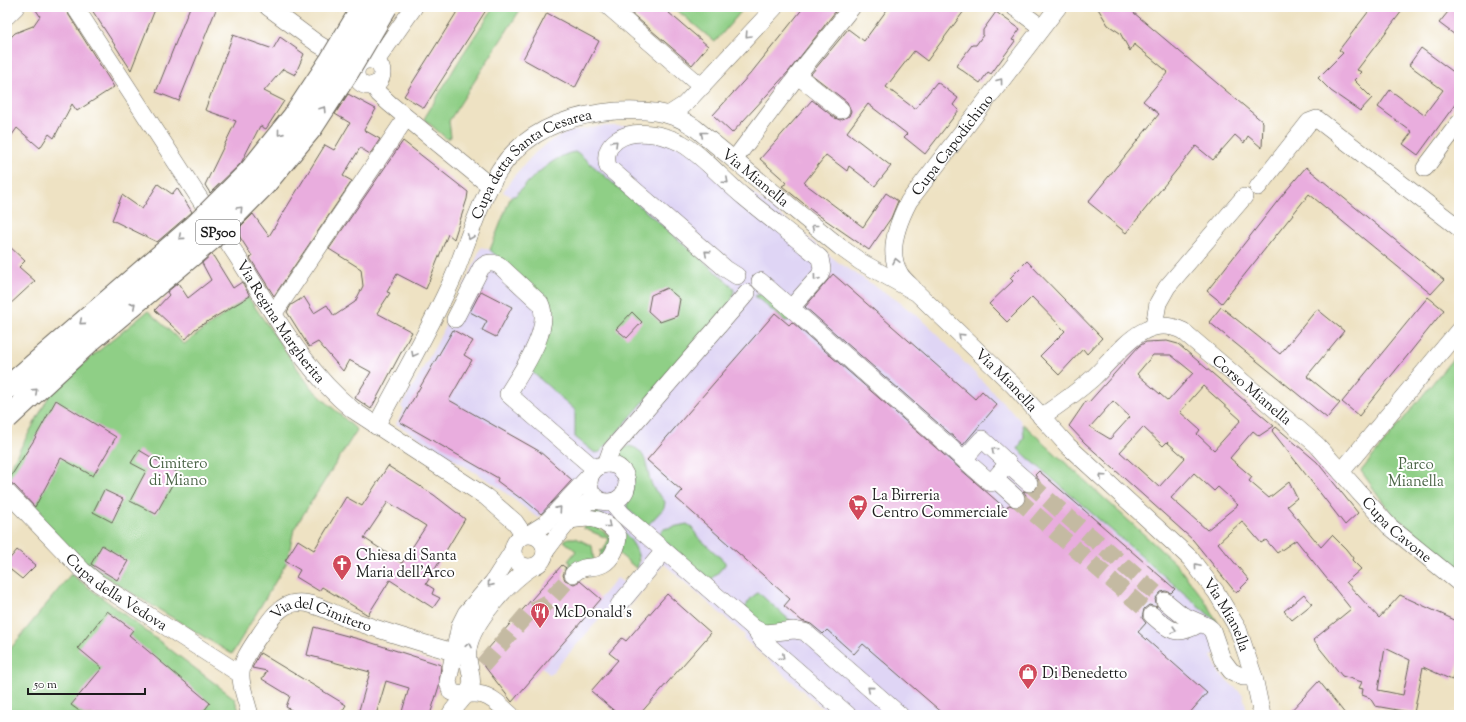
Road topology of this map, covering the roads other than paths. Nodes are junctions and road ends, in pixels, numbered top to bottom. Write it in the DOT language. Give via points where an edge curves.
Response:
graph roads {
  1 [pos="16,7"];
  2 [pos="75,7"];
  3 [pos="268,7"];
  4 [pos="363,7"];
  5 [pos="386,7"];
  6 [pos="414,7"];
  7 [pos="609,7"];
  8 [pos="775,7"];
  9 [pos="852,7"];
  10 [pos="1014,7"];
  11 [pos="1058,7"];
  12 [pos="7,16"];
  13 [pos="1041,27"];
  14 [pos="376,61"];
  15 [pos="357,67"];
  16 [pos="798,76"];
  17 [pos="374,86"];
  18 [pos="702,87"];
  19 [pos="841,110"];
  20 [pos="670,114"];
  21 [pos="406,118"];
  22 [pos="1459,123"];
  23 [pos="734,160"];
  24 [pos="1425,168"];
  25 [pos="490,186"];
  26 [pos="1258,187"];
  27 [pos="1244,197"];
  28 [pos="1459,228"];
  29 [pos="738,276"];
  30 [pos="760,280"];
  31 [pos="747,293"];
  32 [pos="917,293"];
  33 [pos="791,308"];
  34 [pos="274,313"];
  35 [pos="455,320"];
  36 [pos="1154,326"];
  37 [pos="1459,330"];
  38 [pos="7,388"];
  39 [pos="1041,417"];
  40 [pos="7,418"];
  41 [pos="376,426"];
  42 [pos="964,459"];
  43 [pos="1008,464"];
  44 [pos="597,469"];
  45 [pos="1341,472"];
  46 [pos="994,479"];
  47 [pos="1029,483"];
  48 [pos="7,492"];
  49 [pos="1016,498"];
  50 [pos="606,501"];
  51 [pos="571,520"];
  52 [pos="526,534"];
  53 [pos="664,551"];
  54 [pos="512,552"];
  55 [pos="545,552"];
  56 [pos="532,567"];
  57 [pos="573,574"];
  58 [pos="1459,583"];
  59 [pos="1165,601"];
  60 [pos="619,605"];
  61 [pos="1152,615"];
  62 [pos="1199,624"];
  63 [pos="755,629"];
  64 [pos="453,652"];
  65 [pos="477,665"];
  66 [pos="240,674"];
  67 [pos="1254,676"];
  68 [pos="465,694"];
  69 [pos="491,698"];
  70 [pos="250,715"];
  71 [pos="450,715"];
  72 [pos="512,715"];
  73 [pos="848,715"];
  74 [pos="900,715"];
  75 [pos="1262,715"];
  1 -- 12 [label="street"];
  2 -- 34 [label="street, Via Regina Margherita"];
  3 -- 15 [label="street" via="318,44"];
  4 -- 38 [label="highway, SP500, one-way, bridge" via="294,116 250,170 196,225"];
  40 -- 5 [label="highway, SP500, one-way, bridge" via="92,339 210,240 265,184 312,127"];
  6 -- 14 [label="street"];
  7 -- 18 [label="street"];
  8 -- 18 [label="street, one-way"];
  9 -- 16 [label="street"];
  10 -- 13 [label="street"];
  11 -- 13 [label="street, Cupa Capodichino"];
  32 -- 13 [label="street, Cupa Capodichino, one-way" via="900,274 896,262 894,248 901,216 909,201"];
  14 -- 15 [label="street" via="363,61"];
  14 -- 17 [label="street" via="382,72 380,80"];
  15 -- 17 [label="street" via="358,80 365,85"];
  16 -- 19 [label="street"];
  16 -- 23 [label="street"];
  17 -- 21 [label="street" via="379,94"];
  18 -- 20 [label="street" via="684,105"];
  23 -- 20 [label="street, Via Mianella, one-way" via="694,127"];
  20 -- 25 [label="street, Cupa detta Santa Cesarea" via="629,111 601,112 574,117 554,125 514,151"];
  21 -- 25 [label="street"];
  21 -- 34 [label="street"];
  22 -- 24 [label="street"];
  32 -- 23 [label="street, Via Mianella, one-way" via="861,262 840,247"];
  25 -- 41 [label="street, Cupa detta Santa Cesarea, one-way" via="434,318"];
  26 -- 28 [label="street" via="1309,122 1316,119"];
  27 -- 36 [label="street" via="1167,287 1158,303"];
  29 -- 30 [label="street" via="743,271 751,270"];
  29 -- 31 [label="street" via="738,288"];
  29 -- 33 [label="street, one-way" via="720,264 608,167 607,151 613,142 631,134 652,134 680,143 820,258 820,275"];
  30 -- 31 [label="street" via="757,289"];
  30 -- 33 [label="street"];
  31 -- 44 [label="street"];
  39 -- 32 [label="street, Via Mianella, one-way" via="1013,385"];
  33 -- 42 [label="street"];
  34 -- 41 [label="street, Via Regina Margherita" via="315,373 335,395"];
  35 -- 44 [label="street" via="481,268 492,262 499,265 540,303 544,316 540,335 508,394"];
  36 -- 39 [label="street" via="1133,337 1093,378"];
  36 -- 45 [label="street, Corso Mianella" via="1168,326 1183,331 1317,445"];
  37 -- 45 [label="street"];
  67 -- 39 [label="street, Via Mianella, one-way" via="1238,629 1227,607 1204,575 1172,541 1068,446"];
  41 -- 52 [label="street, Via Regina Margherita" via="486,496"];
  43 -- 42 [label="street, one-way" via="982,439"];
  42 -- 46 [label="street" via="991,483"];
  43 -- 46 [label="street"];
  43 -- 47 [label="street"];
  44 -- 50 [label="street" via="589,487 591,493"];
  44 -- 50 [label="street" via="619,467 626,478 627,484 623,495"];
  52 -- 44 [label="street, one-way" via="545,524"];
  45 -- 58 [label="street, Cupa Cavone" via="1389,526"];
  46 -- 49 [label="street"];
  48 -- 66 [label="street, Cupa della Vedova" via="82,570 98,583"];
  50 -- 51 [label="street" via="588,502"];
  50 -- 53 [label="street"];
  51 -- 55 [label="street"];
  51 -- 57 [label="street, one-way" via="599,520 611,527 618,536 613,553 603,564 582,567"];
  52 -- 54 [label="street" via="515,542"];
  52 -- 55 [label="street" via="539,538 543,542"];
  53 -- 60 [label="street"];
  53 -- 63 [label="street"];
  54 -- 56 [label="street" via="517,562"];
  54 -- 64 [label="street, one-way" via="493,582 466,613"];
  55 -- 56 [label="street" via="541,562"];
  65 -- 56 [label="street, one-way" via="468,650 475,628 515,580"];
  59 -- 62 [label="street" via="1182,615"];
  61 -- 62 [label="street, one-way" via="1170,629 1179,632"];
  62 -- 67 [label="street" via="1212,630 1222,658 1231,671 1243,677"];
  63 -- 73 [label="street, one-way" via="762,640"];
  74 -- 63 [label="street, one-way" via="805,632 794,630 765,633"];
  64 -- 66 [label="street, Via del Cimitero" via="351,620 310,604 296,603 283,607 269,622 249,650"];
  64 -- 68 [label="street" via="448,687 457,695"];
  65 -- 68 [label="street" via="470,688"];
  65 -- 69 [label="street"];
  66 -- 70 [label="street"];
  67 -- 75 [label="street, Via Mianella"];
  68 -- 69 [label="street"];
  68 -- 71 [label="street"];
  69 -- 72 [label="street"];
}
